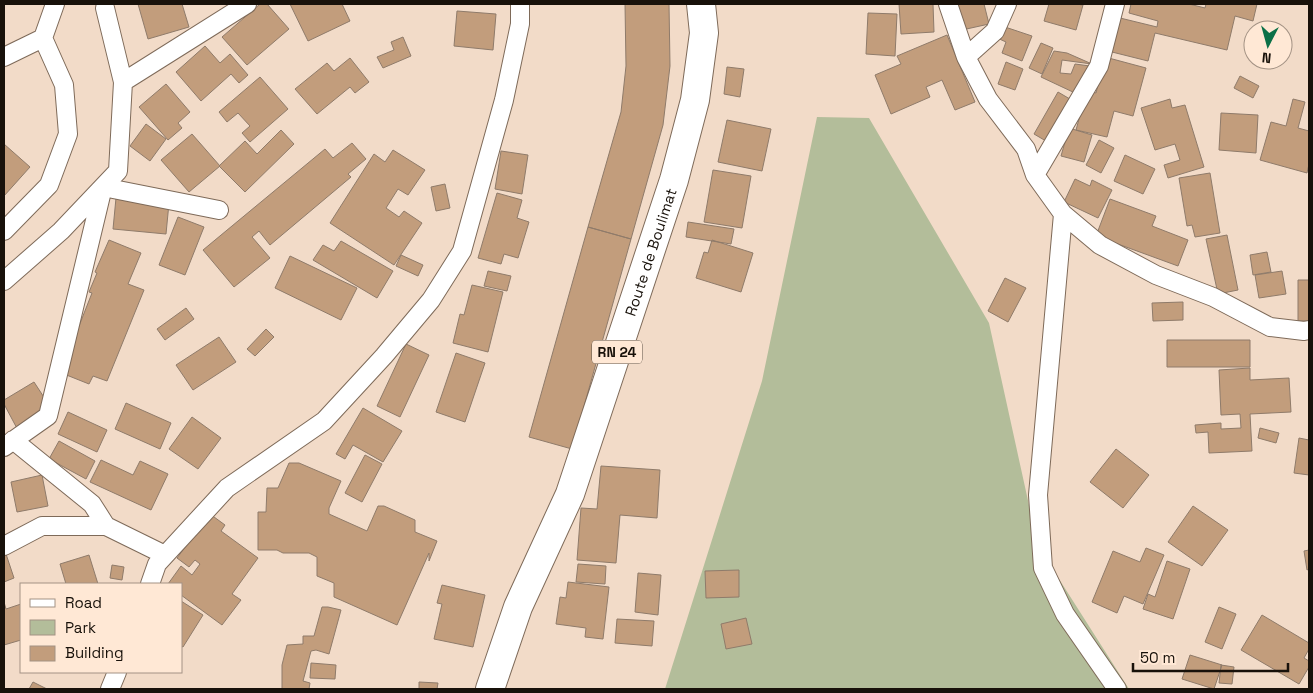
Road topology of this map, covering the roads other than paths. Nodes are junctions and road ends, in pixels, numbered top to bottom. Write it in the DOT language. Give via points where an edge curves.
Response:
graph roads {
  1 [pos="55,4"];
  2 [pos="248,4"];
  3 [pos="520,4"];
  4 [pos="701,4"];
  5 [pos="948,4"];
  6 [pos="1007,4"];
  7 [pos="1115,4"];
  8 [pos="105,8"];
  9 [pos="43,38"];
  10 [pos="4,57"];
  11 [pos="966,57"];
  12 [pos="123,82"];
  13 [pos="1035,176"];
  14 [pos="103,187"];
  15 [pos="219,210"];
  16 [pos="1063,214"];
  17 [pos="4,231"];
  18 [pos="4,281"];
  19 [pos="1309,330"];
  20 [pos="8,444"];
  21 [pos="106,526"];
  22 [pos="4,546"];
  23 [pos="165,555"];
  24 [pos="150,583"];
  25 [pos="117,673"];
  26 [pos="110,689"];
  27 [pos="490,689"];
  28 [pos="1117,689"];
  1 -- 9 [label="street"];
  2 -- 12 [label="street"];
  3 -- 23 [label="street" via="520,24 504,100 462,251 430,300 324,421 227,488"];
  4 -- 27 [label="main road, Route de Boulimat / RN 24" via="704,33 695,100 674,180 570,494 518,607"];
  5 -- 11 [label="street"];
  6 -- 11 [label="street" via="995,31"];
  7 -- 13 [label="street" via="1099,66"];
  8 -- 12 [label="street"];
  9 -- 10 [label="street"];
  9 -- 17 [label="street" via="64,86 68,134 49,185"];
  11 -- 13 [label="street" via="988,99 1026,149"];
  12 -- 14 [label="street" via="118,170"];
  13 -- 16 [label="street"];
  14 -- 15 [label="street"];
  14 -- 18 [label="street" via="61,231"];
  14 -- 20 [label="street" via="48,416"];
  16 -- 19 [label="street" via="1100,245 1156,275 1212,297 1270,327"];
  16 -- 28 [label="street" via="1038,495 1043,568 1065,614"];
  20 -- 21 [label="street" via="92,504"];
  21 -- 22 [label="street" via="42,526"];
  21 -- 23 [label="street"];
  23 -- 24 [label="street" via="157,564"];
  25 -- 26 [label="street"];
}
